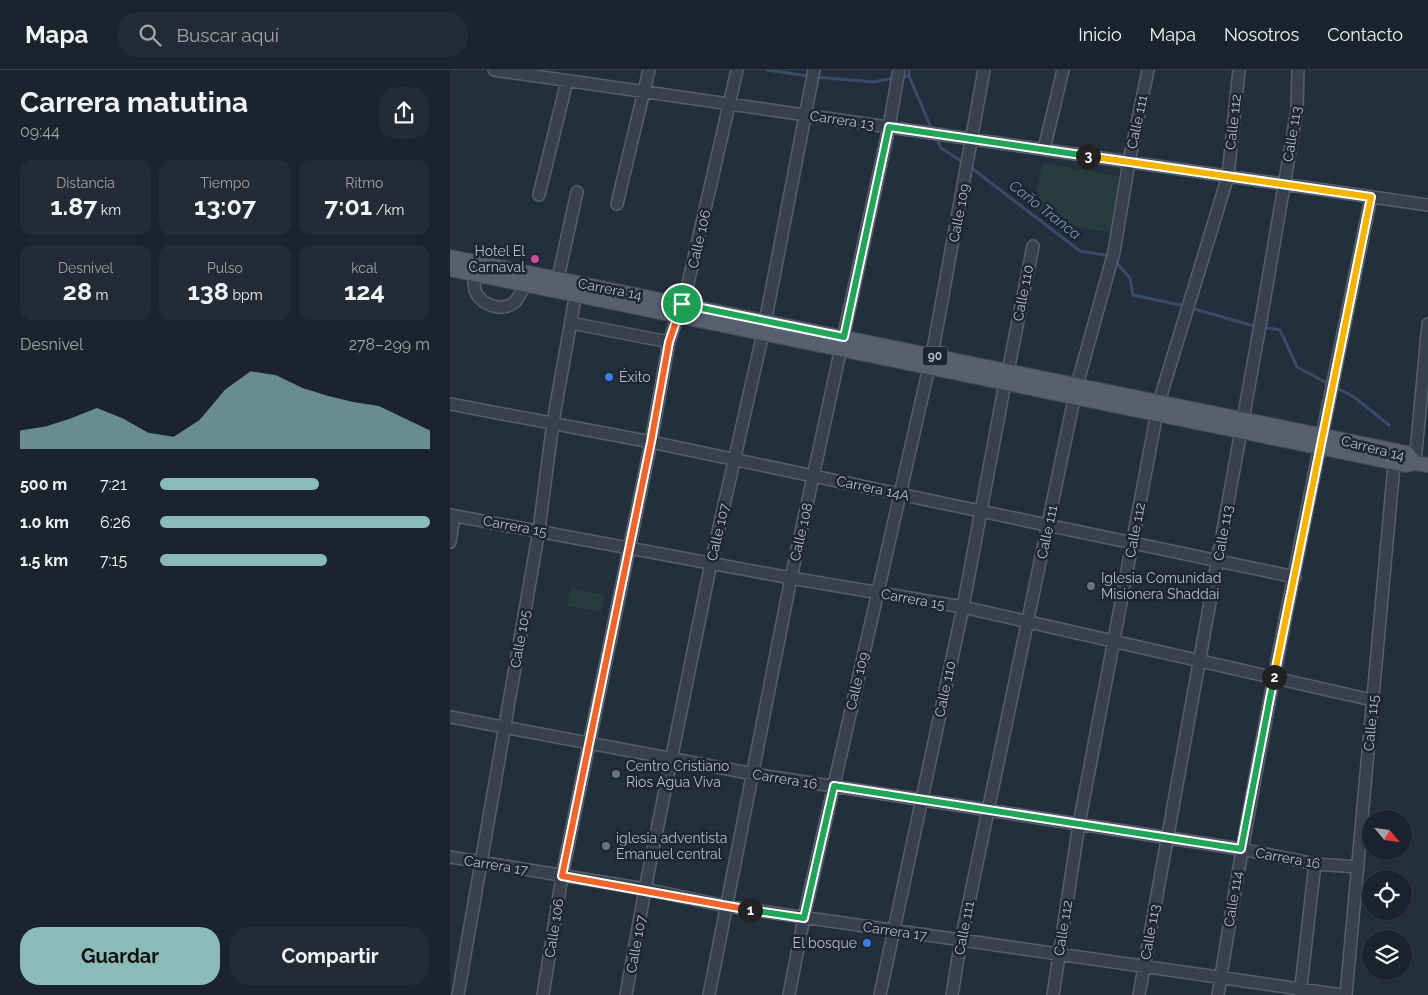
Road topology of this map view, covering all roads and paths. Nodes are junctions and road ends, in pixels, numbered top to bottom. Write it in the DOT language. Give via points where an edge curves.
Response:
graph roads {
  1 [pos="500,70"];
  2 [pos="649,70"];
  3 [pos="737,70"];
  4 [pos="814,70"];
  5 [pos="984,70"];
  6 [pos="1063,70"];
  7 [pos="1148,70"];
  8 [pos="1239,70"];
  9 [pos="1298,70"];
  10 [pos="898,72"];
  11 [pos="567,81"];
  12 [pos="645,92"];
  13 [pos="730,104"];
  14 [pos="805,115"];
  15 [pos="889,127"];
  16 [pos="973,139"];
  17 [pos="1044,149"];
  18 [pos="1129,162"];
  19 [pos="1228,176"];
  20 [pos="1283,184"];
  21 [pos="577,192"];
  22 [pos="539,195"];
  23 [pos="1371,197"];
  24 [pos="617,204"];
  25 [pos="1428,205"];
  26 [pos="1033,246"];
  27 [pos="450,257"];
  28 [pos="450,269"];
  29 [pos="474,274"];
  30 [pos="558,278"];
  31 [pos="526,285"];
  32 [pos="577,288"];
  33 [pos="680,310"];
  34 [pos="570,323"];
  35 [pos="1428,324"];
  36 [pos="764,327"];
  37 [pos="669,342"];
  38 [pos="842,343"];
  39 [pos="930,361"];
  40 [pos="1006,377"];
  41 [pos="1076,391"];
  42 [pos="450,404"];
  43 [pos="1158,408"];
  44 [pos="553,422"];
  45 [pos="1242,425"];
  46 [pos="651,442"];
  47 [pos="1320,442"];
  48 [pos="1395,457"];
  49 [pos="734,459"];
  50 [pos="1422,464"];
  51 [pos="814,475"];
  52 [pos="900,494"];
  53 [pos="983,512"];
  54 [pos="452,515"];
  55 [pos="1048,526"];
  56 [pos="539,530"];
  57 [pos="450,542"];
  58 [pos="1132,543"];
  59 [pos="630,547"];
  60 [pos="1218,561"];
  61 [pos="711,563"];
  62 [pos="1295,577"];
  63 [pos="791,578"];
  64 [pos="878,593"];
  65 [pos="963,607"];
  66 [pos="1028,622"];
  67 [pos="1114,641"];
  68 [pos="1199,660"];
  69 [pos="1274,678"];
  70 [pos="1372,700"];
  71 [pos="450,717"];
  72 [pos="504,726"];
  73 [pos="589,743"];
  74 [pos="672,760"];
  75 [pos="754,774"];
  76 [pos="834,786"];
  77 [pos="921,800"];
  78 [pos="988,810"];
  79 [pos="1079,824"];
  80 [pos="1167,838"];
  81 [pos="1241,849"];
  82 [pos="450,857"];
  83 [pos="481,862"];
  84 [pos="1315,864"];
  85 [pos="1358,867"];
  86 [pos="562,876"];
  87 [pos="645,889"];
  88 [pos="726,906"];
  89 [pos="804,918"];
  90 [pos="894,930"];
  91 [pos="961,940"];
  92 [pos="1059,954"];
  93 [pos="1144,966"];
  94 [pos="1220,977"];
  95 [pos="1300,992"];
  96 [pos="458,995"];
  97 [pos="542,995"];
  98 [pos="626,995"];
  99 [pos="709,995"];
  100 [pos="789,995"];
  101 [pos="880,995"];
  102 [pos="952,995"];
  103 [pos="1053,995"];
  104 [pos="1139,995"];
  105 [pos="1218,995"];
  106 [pos="1344,995"];
  1 -- 11 [label="street, Carrera 13"];
  2 -- 12 [label="street"];
  3 -- 13 [label="street, Calle 106"];
  4 -- 14 [label="street, Calle 107"];
  5 -- 16 [label="street, Calle 109"];
  6 -- 17 [label="street"];
  7 -- 18 [label="street, Calle 111"];
  8 -- 19 [label="street, Calle 112"];
  9 -- 20 [label="street, Calle 113" via="1296,110"];
  10 -- 15 [label="street, Calle 108"];
  11 -- 12 [label="street, Carrera 13"];
  11 -- 22 [label="street"];
  12 -- 13 [label="street, Carrera 13"];
  12 -- 24 [label="street"];
  13 -- 14 [label="street, Carrera 13"];
  13 -- 33 [label="street, Calle 106"];
  14 -- 15 [label="street, Carrera 13"];
  14 -- 36 [label="street, Calle 107"];
  15 -- 16 [label="street, Carrera 13"];
  15 -- 38 [label="street, Calle 108"];
  16 -- 17 [label="street, Carrera 13"];
  16 -- 39 [label="street, Calle 109"];
  17 -- 18 [label="street, Carrera 13"];
  18 -- 19 [label="street, Carrera 13"];
  18 -- 41 [label="street, Calle 111" via="1114,252"];
  19 -- 20 [label="street, Carrera 13"];
  19 -- 43 [label="street, Calle 112"];
  20 -- 23 [label="street, Carrera 13"];
  20 -- 45 [label="street, Calle 113"];
  21 -- 30 [label="street"];
  23 -- 25 [label="street, Carrera 13"];
  23 -- 47 [label="street, Calle 114"];
  26 -- 40 [label="street, Calle 110"];
  27 -- 30 [label="main road, Carrera 14 / 90"];
  28 -- 29 [label="main road, Carrera 14 / 90"];
  29 -- 31 [label="main road, Carrera 14 / 90"];
  29 -- 31 [label="street" via="476,291 492,307 505,307 515,302"];
  30 -- 32 [label="main road, Carrera 14 / 90"];
  31 -- 32 [label="main road, Carrera 14 / 90"];
  32 -- 33 [label="main road, Carrera 14 / 90"];
  32 -- 34 [label="street, Calle 105"];
  33 -- 36 [label="main road, Carrera 14 / 90"];
  33 -- 37 [label="street, Calle 106"];
  34 -- 37 [label="street"];
  34 -- 44 [label="street, Calle 105"];
  35 -- 50 [label="street"];
  36 -- 38 [label="main road, Carrera 14 / 90"];
  36 -- 49 [label="street, Calle 107"];
  37 -- 46 [label="street, Calle 106"];
  38 -- 39 [label="main road, Carrera 14 / 90"];
  38 -- 51 [label="street, Calle 108"];
  39 -- 40 [label="main road, Carrera 14 / 90"];
  39 -- 52 [label="street, Calle 109"];
  40 -- 41 [label="main road, Carrera 14 / 90"];
  40 -- 53 [label="street, Calle 110"];
  41 -- 43 [label="main road, Carrera 14 / 90"];
  41 -- 55 [label="street, Calle 111"];
  42 -- 44 [label="street, Carrera 14A"];
  43 -- 45 [label="main road, Carrera 14 / 90"];
  43 -- 58 [label="street, Calle 112"];
  44 -- 46 [label="street, Carrera 14A"];
  44 -- 56 [label="street, Calle 105"];
  45 -- 47 [label="main road, Carrera 14 / 90"];
  45 -- 60 [label="street, Calle 113"];
  46 -- 49 [label="street, Carrera 14A"];
  46 -- 59 [label="street, Calle 106"];
  47 -- 48 [label="main road, Carrera 14 / 90"];
  47 -- 62 [label="street, Calle 114"];
  48 -- 50 [label="main road, Carrera 14 / 90" via="1406,465"];
  48 -- 70 [label="street, Calle 115"];
  49 -- 51 [label="street, Carrera 14A"];
  49 -- 61 [label="street, Calle 107"];
  51 -- 52 [label="street, Carrera 14A"];
  51 -- 63 [label="street, Calle 108"];
  52 -- 53 [label="street, Carrera 14A"];
  52 -- 64 [label="street, Calle 109"];
  53 -- 55 [label="street, Carrera 14A"];
  53 -- 65 [label="street, Calle 110"];
  54 -- 56 [label="street, Carrera 15"];
  54 -- 57 [label="street"];
  55 -- 58 [label="street, Carrera 14A"];
  55 -- 66 [label="street, Calle 111"];
  56 -- 59 [label="street, Carrera 15"];
  56 -- 72 [label="street, Calle 105"];
  58 -- 60 [label="street, Carrera 14A"];
  58 -- 67 [label="street, Calle 112"];
  59 -- 61 [label="street, Carrera 15"];
  59 -- 73 [label="street, Calle 106"];
  60 -- 62 [label="street, Carrera 14A"];
  60 -- 68 [label="street, Calle 113"];
  61 -- 63 [label="street, Carrera 15"];
  61 -- 74 [label="street, Calle 107"];
  62 -- 69 [label="street, Calle 114"];
  63 -- 64 [label="street, Carrera 15"];
  63 -- 75 [label="street, Calle 108"];
  64 -- 65 [label="street, Carrera 15"];
  64 -- 76 [label="street, Calle 109"];
  65 -- 66 [label="street, Carrera 15"];
  65 -- 77 [label="street, Calle 110"];
  66 -- 67 [label="street, Carrera 15"];
  66 -- 78 [label="street, Calle 111"];
  67 -- 68 [label="street, Carrera 15"];
  67 -- 79 [label="street, Calle 112"];
  68 -- 69 [label="street, Carrera 15"];
  68 -- 80 [label="street, Calle 113"];
  69 -- 70 [label="street, Carrera 15"];
  69 -- 81 [label="street, Calle 114"];
  70 -- 85 [label="street, Calle 115"];
  71 -- 72 [label="street, Carrera 16"];
  72 -- 73 [label="street, Carrera 16"];
  72 -- 83 [label="street, Calle 105"];
  73 -- 74 [label="street, Carrera 16"];
  73 -- 86 [label="street, Calle 106"];
  74 -- 75 [label="street, Carrera 16"];
  74 -- 87 [label="street, Calle 107"];
  75 -- 76 [label="street, Carrera 16"];
  75 -- 88 [label="street, Calle 108"];
  76 -- 77 [label="street, Carrera 16"];
  76 -- 89 [label="street, Calle 109"];
  77 -- 78 [label="street, Carrera 16"];
  77 -- 90 [label="street, Calle 110"];
  78 -- 79 [label="street, Carrera 16"];
  78 -- 91 [label="street, Calle 111"];
  79 -- 80 [label="street, Carrera 16"];
  79 -- 92 [label="street, Calle 112"];
  80 -- 81 [label="street, Carrera 16"];
  80 -- 93 [label="street, Calle 113"];
  81 -- 84 [label="street, Carrera 16"];
  81 -- 94 [label="street, Calle 114"];
  82 -- 83 [label="street, Carrera 17"];
  83 -- 86 [label="street, Carrera 17"];
  83 -- 96 [label="street, Calle 105"];
  84 -- 85 [label="street, Carrera 16"];
  84 -- 95 [label="street"];
  85 -- 106 [label="street, Calle 115"];
  86 -- 87 [label="street, Carrera 17"];
  86 -- 97 [label="street, Calle 106"];
  87 -- 88 [label="street, Carrera 17"];
  87 -- 98 [label="street, Calle 107"];
  88 -- 89 [label="street, Carrera 17"];
  88 -- 99 [label="street, Calle 108"];
  89 -- 90 [label="street, Carrera 17"];
  89 -- 100 [label="street, Calle 109"];
  90 -- 91 [label="street, Carrera 17"];
  90 -- 101 [label="street, Calle 110"];
  91 -- 92 [label="street, Carrera 17"];
  91 -- 102 [label="street, Calle 111"];
  92 -- 93 [label="street, Carrera 17"];
  92 -- 103 [label="street, Calle 112"];
  93 -- 94 [label="street, Carrera 17"];
  93 -- 104 [label="street, Calle 113"];
  94 -- 95 [label="street, Carrera 17"];
  94 -- 105 [label="street, Calle 114"];
  95 -- 106 [label="street, Carrera 17"];
}
